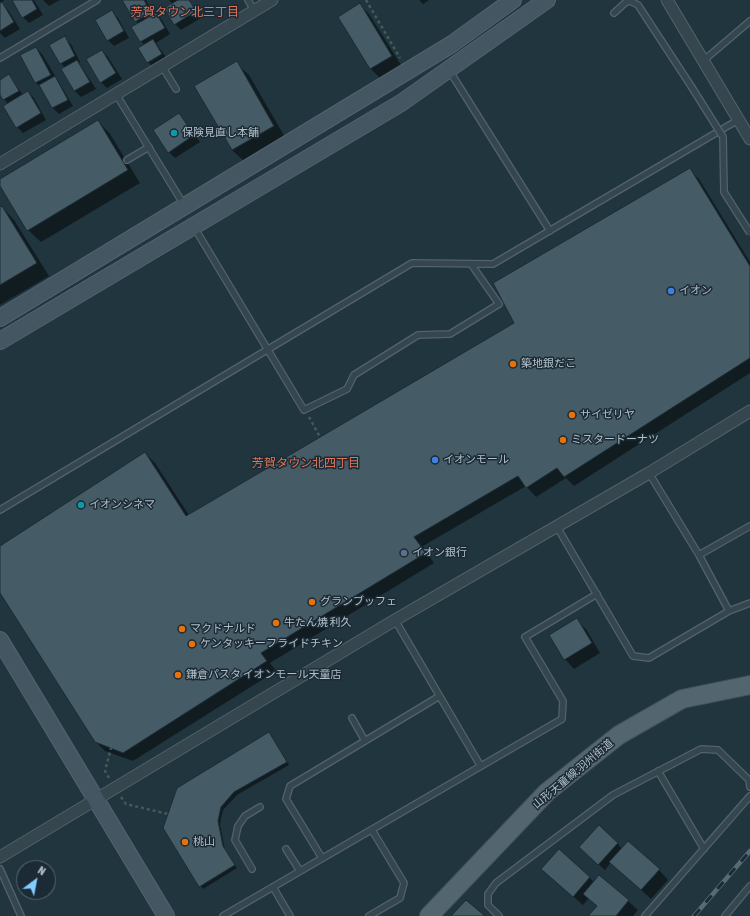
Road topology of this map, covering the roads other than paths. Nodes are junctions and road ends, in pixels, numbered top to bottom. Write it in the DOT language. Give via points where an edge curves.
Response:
graph roads {
  1 [pos="97,0"];
  2 [pos="248,0"];
  3 [pos="272,0"];
  4 [pos="513,0"];
  5 [pos="547,0"];
  6 [pos="667,0"];
  7 [pos="254,10"];
  8 [pos="614,13"];
  9 [pos="750,21"];
  10 [pos="0,58"];
  11 [pos="702,61"];
  12 [pos="162,66"];
  13 [pos="448,70"];
  14 [pos="176,89"];
  15 [pos="116,94"];
  16 [pos="738,120"];
  17 [pos="750,139"];
  18 [pos="148,147"];
  19 [pos="127,160"];
  20 [pos="0,164"];
  21 [pos="185,207"];
  22 [pos="193,226"];
  23 [pos="550,231"];
  24 [pos="750,233"];
  25 [pos="471,264"];
  26 [pos="0,318"];
  27 [pos="0,341"];
  28 [pos="268,350"];
  29 [pos="750,411"];
  30 [pos="650,473"];
  31 [pos="0,510"];
  32 [pos="750,526"];
  33 [pos="557,527"];
  34 [pos="699,555"];
  35 [pos="597,594"];
  36 [pos="750,603"];
  37 [pos="729,612"];
  38 [pos="395,620"];
  39 [pos="0,640"];
  40 [pos="750,685"];
  41 [pos="438,696"];
  42 [pos="352,718"];
  43 [pos="365,741"];
  44 [pos="480,765"];
  45 [pos="658,771"];
  46 [pos="750,787"];
  47 [pos="750,796"];
  48 [pos="96,800"];
  49 [pos="260,808"];
  50 [pos="372,830"];
  51 [pos="704,848"];
  52 [pos="286,849"];
  53 [pos="0,857"];
  54 [pos="322,858"];
  55 [pos="0,869"];
  56 [pos="252,869"];
  57 [pos="300,871"];
  58 [pos="750,886"];
  59 [pos="273,888"];
  60 [pos="21,916"];
  61 [pos="166,916"];
  62 [pos="224,916"];
  63 [pos="290,916"];
  64 [pos="369,916"];
  65 [pos="429,916"];
  66 [pos="499,916"];
  67 [pos="645,916"];
  68 [pos="725,916"];
  1 -- 10 [label="lane"];
  2 -- 7 [label="lane"];
  3 -- 7 [label="street"];
  4 -- 21 [label="street" via="452,44"];
  5 -- 13 [label="street"];
  6 -- 11 [label="street"];
  7 -- 12 [label="street"];
  8 -- 24 [label="lane, bridge" via="626,2 638,5 723,137 724,192"];
  9 -- 11 [label="lane"];
  11 -- 16 [label="street"];
  12 -- 14 [label="lane"];
  12 -- 15 [label="street"];
  13 -- 22 [label="street" via="400,103"];
  13 -- 23 [label="lane"];
  15 -- 18 [label="lane"];
  15 -- 20 [label="street"];
  16 -- 17 [label="street"];
  16 -- 23 [label="lane"];
  18 -- 19 [label="lane"];
  18 -- 21 [label="lane"];
  21 -- 26 [label="street"];
  22 -- 27 [label="street"];
  22 -- 28 [label="lane"];
  23 -- 25 [label="lane" via="494,264"];
  25 -- 28 [label="lane" via="412,263"];
  25 -- 28 [label="lane" via="499,304 450,334 418,335 354,375 347,389 304,410"];
  28 -- 31 [label="lane"];
  29 -- 30 [label="street"];
  30 -- 33 [label="street"];
  30 -- 34 [label="lane"];
  32 -- 34 [label="lane"];
  33 -- 35 [label="lane"];
  33 -- 38 [label="street"];
  34 -- 37 [label="lane"];
  35 -- 37 [label="lane" via="634,656 649,658"];
  35 -- 44 [label="lane" via="525,637 563,701 562,720"];
  36 -- 37 [label="lane"];
  38 -- 41 [label="lane"];
  38 -- 48 [label="street"];
  39 -- 48 [label="street"];
  40 -- 65 [label="main road, 山形天童線;羽州街道" via="682,699 619,736 547,792"];
  41 -- 43 [label="lane"];
  41 -- 44 [label="lane"];
  42 -- 43 [label="lane"];
  43 -- 54 [label="lane" via="290,786 286,799"];
  44 -- 50 [label="lane"];
  45 -- 46 [label="lane" via="701,749 718,750 749,780"];
  45 -- 51 [label="lane"];
  45 -- 66 [label="lane" via="613,795 496,883 488,894 488,905"];
  47 -- 51 [label="lane"];
  48 -- 53 [label="street"];
  48 -- 61 [label="street"];
  49 -- 56 [label="lane" via="245,816 238,826 235,840"];
  50 -- 54 [label="lane"];
  50 -- 64 [label="lane" via="404,883 400,898"];
  51 -- 67 [label="lane"];
  52 -- 57 [label="lane"];
  54 -- 57 [label="lane"];
  55 -- 60 [label="lane"];
  57 -- 59 [label="lane"];
  58 -- 68 [label="lane"];
  59 -- 62 [label="lane"];
  59 -- 63 [label="lane"];
}
